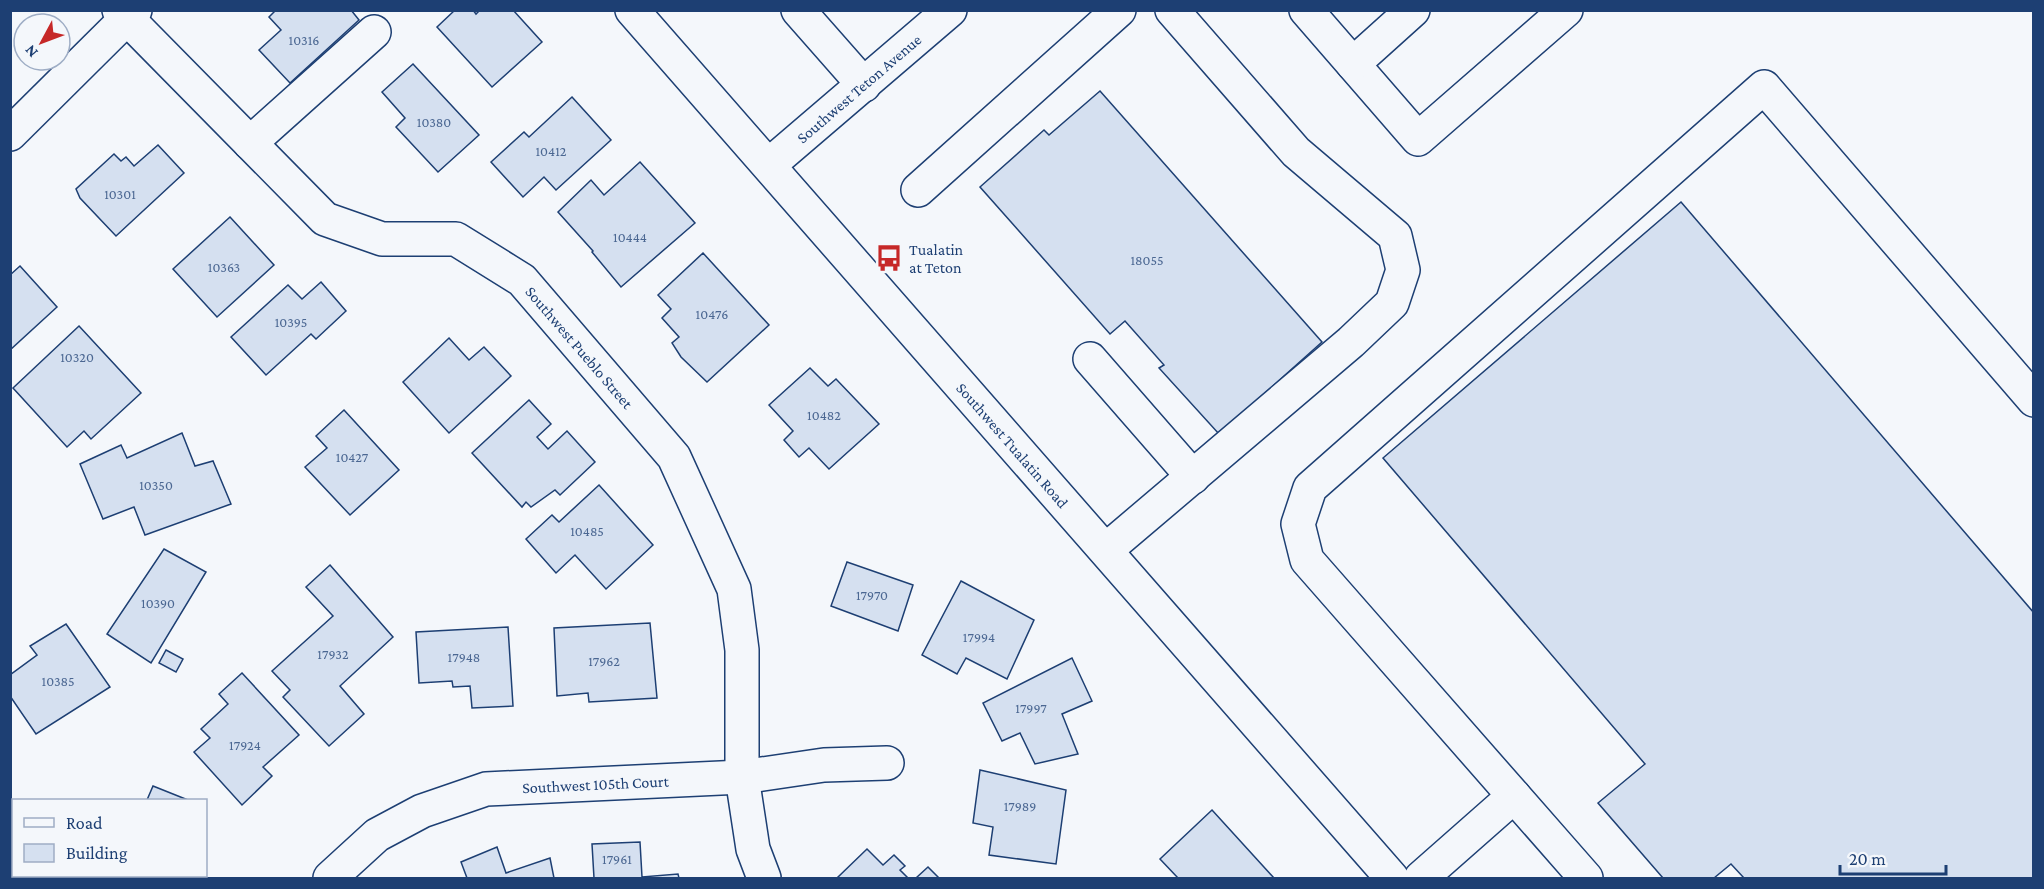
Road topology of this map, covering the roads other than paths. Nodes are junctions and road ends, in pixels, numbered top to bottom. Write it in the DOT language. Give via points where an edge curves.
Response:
graph roads {
  1 [pos="632,10"];
  2 [pos="798,10"];
  3 [pos="950,10"];
  4 [pos="1119,10"];
  5 [pos="1172,10"];
  6 [pos="1306,10"];
  7 [pos="1413,10"];
  8 [pos="1566,10"];
  9 [pos="127,13"];
  10 [pos="374,32"];
  11 [pos="1353,64"];
  12 [pos="864,85"];
  13 [pos="10,134"];
  14 [pos="250,143"];
  15 [pos="769,165"];
  16 [pos="918,190"];
  17 [pos="1090,359"];
  18 [pos="2034,400"];
  19 [pos="1193,477"];
  20 [pos="1106,550"];
  21 [pos="887,763"];
  22 [pos="742,777"];
  23 [pos="1514,796"];
  24 [pos="330,879"];
  25 [pos="764,879"];
  26 [pos="1392,879"];
  27 [pos="1421,879"];
  28 [pos="1586,879"];
  1 -- 15 [label="street, Southwest Tualatin Road"];
  2 -- 12 [label="street"];
  3 -- 12 [label="street, Southwest Teton Avenue"];
  4 -- 16 [label="street"];
  5 -- 19 [label="street" via="1296,153 1395,236 1403,270 1392,303"];
  6 -- 11 [label="street"];
  7 -- 11 [label="street"];
  8 -- 11 [label="street" via="1418,139"];
  9 -- 13 [label="street"];
  9 -- 14 [label="street, Southwest Pueblo Street"];
  10 -- 14 [label="street"];
  12 -- 15 [label="street, Southwest Teton Avenue"];
  14 -- 22 [label="street, Southwest Pueblo Street" via="325,219 382,239 456,239 522,280 674,457 734,589 742,650"];
  15 -- 20 [label="street, Southwest Tualatin Road"];
  17 -- 19 [label="street"];
  18 -- 23 [label="street" via="1764,87 1310,488 1298,524 1307,560"];
  19 -- 20 [label="street"];
  20 -- 26 [label="street, Southwest Tualatin Road"];
  21 -- 22 [label="street, Southwest 105th Court" via="824,765"];
  22 -- 24 [label="street, Southwest 105th Court" via="486,789 422,811 378,835"];
  22 -- 25 [label="street, Southwest Pueblo Street" via="753,849"];
  23 -- 27 [label="street"];
  23 -- 28 [label="street"];
}
